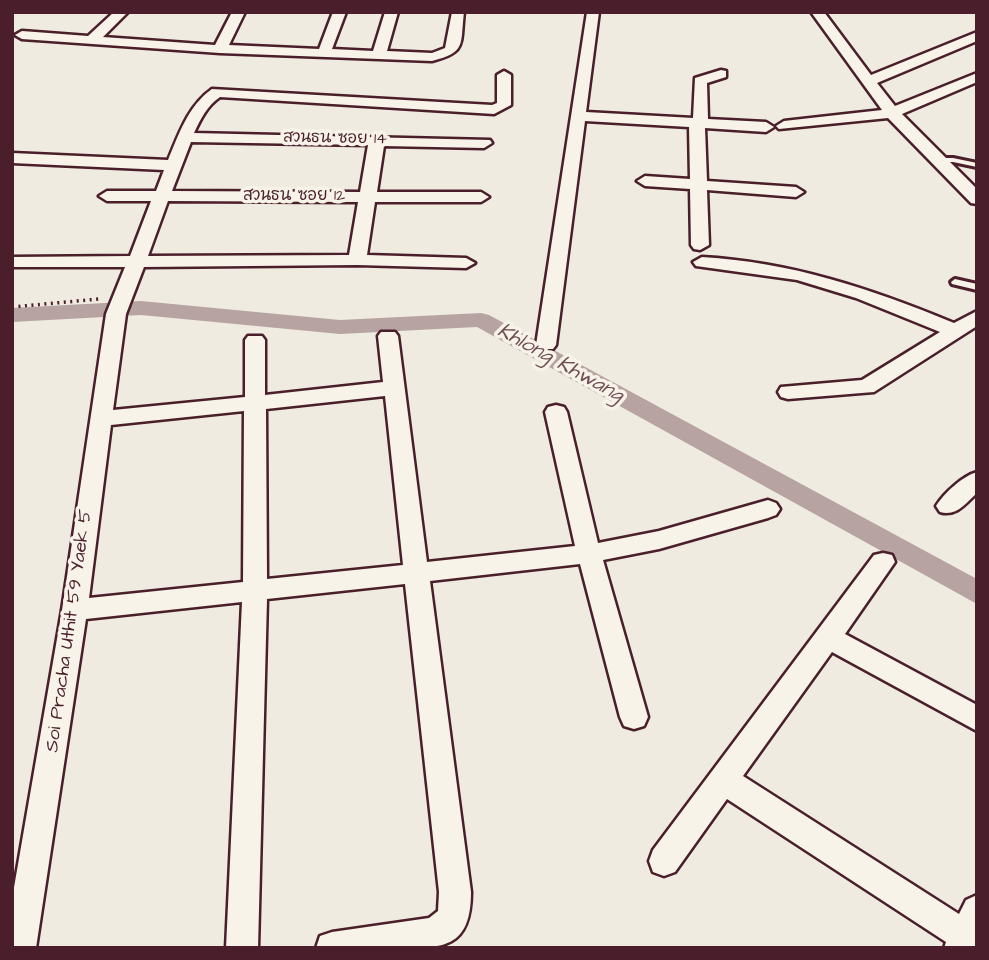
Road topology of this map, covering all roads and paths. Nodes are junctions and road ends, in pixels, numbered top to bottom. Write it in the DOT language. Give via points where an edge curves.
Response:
graph roads {
  1 [pos="122,12"];
  2 [pos="239,12"];
  3 [pos="340,12"];
  4 [pos="392,12"];
  5 [pos="458,12"];
  6 [pos="593,12"];
  7 [pos="817,12"];
  8 [pos="22,36"];
  9 [pos="977,36"];
  10 [pos="90,41"];
  11 [pos="220,49"];
  12 [pos="324,53"];
  13 [pos="379,55"];
  14 [pos="720,74"];
  15 [pos="504,75"];
  16 [pos="975,79"];
  17 [pos="868,81"];
  18 [pos="892,113"];
  19 [pos="579,116"];
  20 [pos="699,124"];
  21 [pos="784,126"];
  22 [pos="766,127"];
  23 [pos="186,137"];
  24 [pos="377,140"];
  25 [pos="484,143"];
  26 [pos="12,158"];
  27 [pos="939,160"];
  28 [pos="174,165"];
  29 [pos="977,165"];
  30 [pos="645,181"];
  31 [pos="698,184"];
  32 [pos="796,191"];
  33 [pos="107,196"];
  34 [pos="163,197"];
  35 [pos="368,197"];
  36 [pos="481,197"];
  37 [pos="977,199"];
  38 [pos="356,260"];
  39 [pos="12,262"];
  40 [pos="135,262"];
  41 [pos="466,263"];
  42 [pos="955,282"];
  43 [pos="977,287"];
  44 [pos="118,305"];
  45 [pos="12,307"];
  46 [pos="977,317"];
  47 [pos="955,331"];
  48 [pos="388,336"];
  49 [pos="255,340"];
  50 [pos="546,345"];
  51 [pos="394,388"];
  52 [pos="788,392"];
  53 [pos="255,403"];
  54 [pos="556,412"];
  55 [pos="100,419"];
  56 [pos="977,480"];
  57 [pos="948,506"];
  58 [pos="768,509"];
  59 [pos="589,554"];
  60 [pos="883,562"];
  61 [pos="415,573"];
  62 [pos="255,590"];
  63 [pos="75,610"];
  64 [pos="829,638"];
  65 [pos="634,718"];
  66 [pos="977,719"];
  67 [pos="725,781"];
  68 [pos="664,860"];
  69 [pos="967,932"];
  70 [pos="20,948"];
  71 [pos="242,948"];
  72 [pos="332,948"];
  1 -- 10 [label="street"];
  2 -- 11 [label="street"];
  3 -- 12 [label="street"];
  4 -- 13 [label="street"];
  5 -- 13 [label="street" via="448,53 432,57"];
  6 -- 19 [label="street"];
  7 -- 17 [label="street"];
  8 -- 10 [label="street"];
  9 -- 17 [label="street"];
  10 -- 11 [label="street"];
  11 -- 12 [label="street"];
  12 -- 13 [label="street"];
  14 -- 20 [label="street" via="700,80"];
  15 -- 23 [label="street, Soi Pracha Uthit 59 Yaek 5" via="503,105 494,110 221,91 208,97"];
  16 -- 18 [label="street"];
  17 -- 18 [label="street"];
  18 -- 21 [label="street"];
  18 -- 27 [label="street"];
  19 -- 20 [label="street"];
  19 -- 50 [label="street"];
  20 -- 22 [label="street"];
  20 -- 31 [label="street"];
  23 -- 24 [label="street, สวนธน ซอย 14"];
  23 -- 28 [label="street, Soi Pracha Uthit 59 Yaek 5"];
  24 -- 25 [label="street, สวนธน ซอย 14"];
  24 -- 35 [label="street"];
  26 -- 28 [label="street"];
  27 -- 29 [label="lane"];
  27 -- 37 [label="street"];
  28 -- 34 [label="street, Soi Pracha Uthit 59 Yaek 5"];
  30 -- 31 [label="street"];
  31 -- 32 [label="street"];
  31 -- 47 [label="street" via="701,254 850,290"];
  33 -- 34 [label="street, สวนธน ซอย 12"];
  34 -- 35 [label="street, สวนธน ซอย 12"];
  34 -- 40 [label="street, Soi Pracha Uthit 59 Yaek 5"];
  35 -- 36 [label="street, สวนธน ซอย 12"];
  35 -- 38 [label="street"];
  38 -- 40 [label="street"];
  38 -- 41 [label="street"];
  39 -- 40 [label="street"];
  40 -- 44 [label="street, Soi Pracha Uthit 59 Yaek 5"];
  42 -- 43 [label="lane"];
  44 -- 45 [label="path"];
  44 -- 55 [label="street, Soi Pracha Uthit 59 Yaek 5"];
  46 -- 47 [label="street"];
  47 -- 52 [label="street" via="867,387"];
  48 -- 51 [label="street"];
  49 -- 53 [label="street"];
  51 -- 53 [label="street"];
  51 -- 61 [label="street"];
  53 -- 55 [label="street"];
  53 -- 62 [label="street"];
  54 -- 59 [label="street"];
  55 -- 63 [label="street, Soi Pracha Uthit 59 Yaek 5"];
  56 -- 57 [label="street"];
  58 -- 59 [label="street"];
  59 -- 61 [label="street"];
  59 -- 65 [label="street"];
  60 -- 64 [label="street"];
  61 -- 62 [label="street"];
  61 -- 72 [label="street" via="455,916 433,934"];
  62 -- 63 [label="street"];
  62 -- 71 [label="street"];
  63 -- 70 [label="street, Soi Pracha Uthit 59 Yaek 5"];
  64 -- 66 [label="street"];
  64 -- 67 [label="street"];
  67 -- 68 [label="street"];
  67 -- 69 [label="street"];
}
